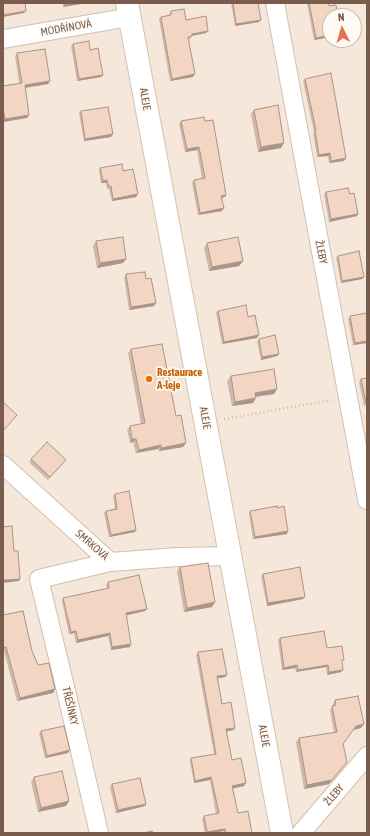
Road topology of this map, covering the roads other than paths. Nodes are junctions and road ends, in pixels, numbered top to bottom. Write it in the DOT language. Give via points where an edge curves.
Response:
graph roads {
  1 [pos="275,3"];
  2 [pos="128,10"];
  3 [pos="3,39"];
  4 [pos="3,465"];
  5 [pos="367,500"];
  6 [pos="230,556"];
  7 [pos="110,562"];
  8 [pos="367,756"];
  9 [pos="99,833"];
  10 [pos="282,833"];
  11 [pos="301,833"];
  1 -- 5 [label="street, ŽLEBY"];
  2 -- 3 [label="street, MODŘÍNOVÁ"];
  2 -- 6 [label="street, ALEJE"];
  4 -- 7 [label="street, SMRKOVÁ"];
  6 -- 7 [label="street, SMRKOVÁ"];
  6 -- 10 [label="street, ALEJE"];
  7 -- 9 [label="street, TŘEŠÍNKY" via="39,579"];
  8 -- 11 [label="street, ŽLEBY"];
}
